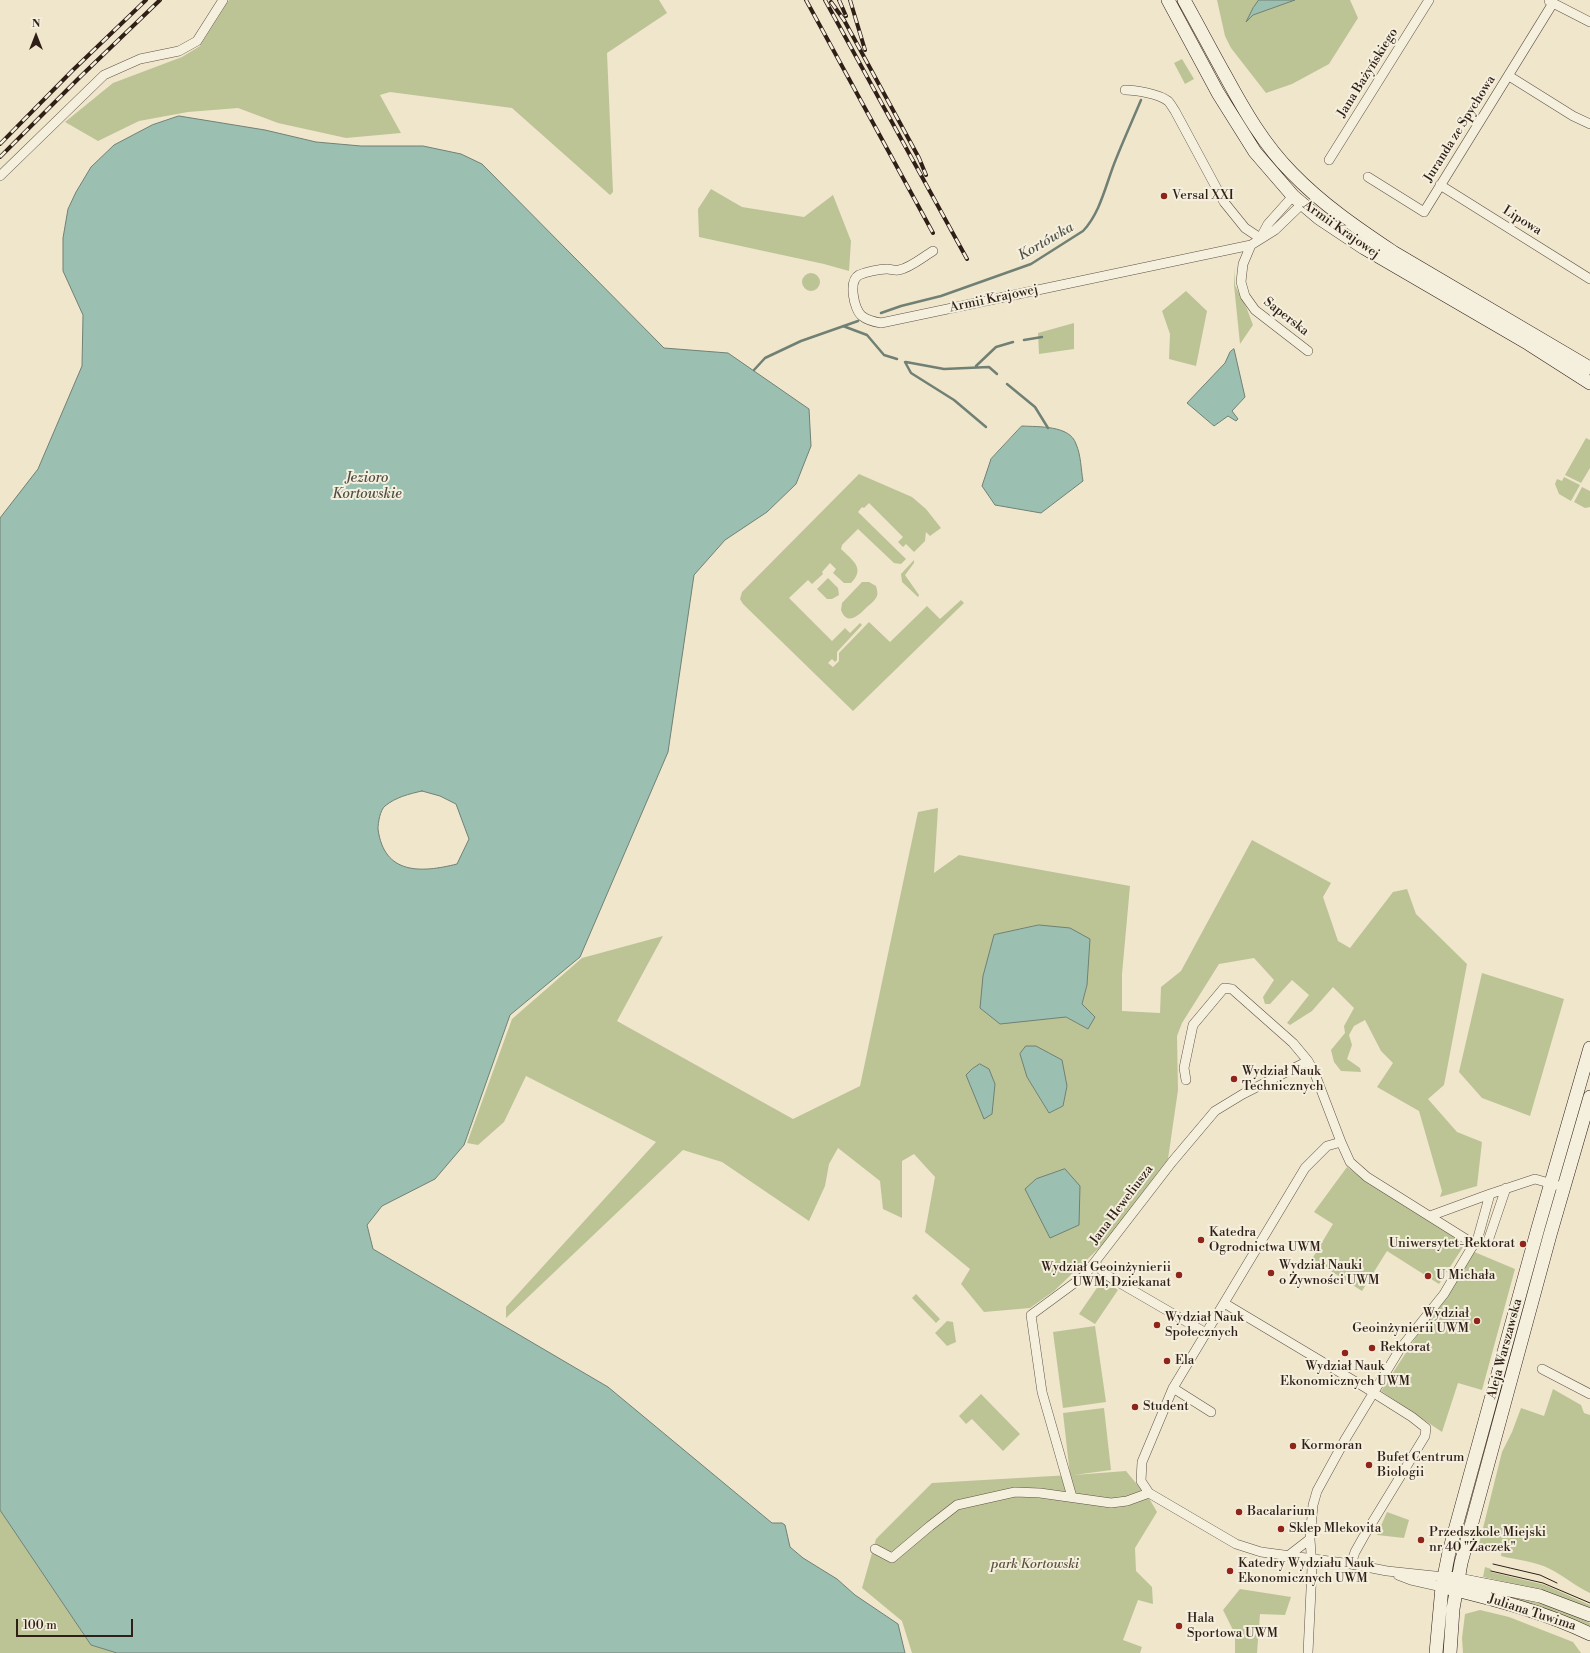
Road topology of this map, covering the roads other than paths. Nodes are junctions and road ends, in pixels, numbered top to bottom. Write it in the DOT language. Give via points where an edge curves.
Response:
graph roads {
  1 [pos="223,0"];
  2 [pos="1168,0"];
  3 [pos="1184,0"];
  4 [pos="1429,0"];
  5 [pos="1550,2"];
  6 [pos="1590,22"];
  7 [pos="1509,76"];
  8 [pos="1125,90"];
  9 [pos="1590,124"];
  10 [pos="1329,160"];
  11 [pos="0,176"];
  12 [pos="1368,177"];
  13 [pos="1440,185"];
  14 [pos="1308,190"];
  15 [pos="1298,200"];
  16 [pos="1260,238"];
  17 [pos="1251,246"];
  18 [pos="933,250"];
  19 [pos="1590,279"];
  20 [pos="1308,351"];
  21 [pos="1590,368"];
  22 [pos="1590,383"];
  23 [pos="1590,1048"];
  24 [pos="1308,1061"];
  25 [pos="1186,1080"];
  26 [pos="1590,1097"];
  27 [pos="1341,1142"];
  28 [pos="1551,1183"];
  29 [pos="1564,1187"];
  30 [pos="1506,1188"];
  31 [pos="1490,1194"];
  32 [pos="1430,1216"];
  33 [pos="1475,1244"];
  34 [pos="1095,1263"];
  35 [pos="1224,1303"];
  36 [pos="1206,1333"];
  37 [pos="1542,1369"];
  38 [pos="1173,1388"];
  39 [pos="1373,1393"];
  40 [pos="1590,1394"];
  41 [pos="1211,1412"];
  42 [pos="1149,1493"];
  43 [pos="1072,1497"];
  44 [pos="1310,1539"];
  45 [pos="875,1548"];
  46 [pos="1288,1556"];
  47 [pos="1312,1559"];
  48 [pos="1351,1564"];
  49 [pos="1460,1566"];
  50 [pos="1443,1582"];
  51 [pos="1473,1589"];
  52 [pos="1456,1591"];
  53 [pos="1590,1615"];
  54 [pos="1590,1634"];
  55 [pos="1308,1653"];
  56 [pos="1436,1653"];
  57 [pos="1450,1653"];
  1 -- 11 [label="street" via="197,41 179,51 140,59 104,75"];
  2 -- 15 [label="main road, Armii Krajowej" via="1218,93 1255,152"];
  3 -- 14 [label="main road, Armii Krajowej" via="1253,123 1279,159"];
  4 -- 10 [label="street, Jana Bażyńskiego"];
  5 -- 6 [label="street"];
  5 -- 7 [label="street, Juranda ze Spychowa"];
  7 -- 9 [label="street"];
  7 -- 13 [label="street, Juranda ze Spychowa"];
  8 -- 16 [label="street" via="1135,90 1167,101 1175,111 1224,202 1245,228"];
  12 -- 13 [label="street, Juranda ze Spychowa" via="1424,212"];
  13 -- 19 [label="street, Lipowa"];
  14 -- 15 [label="main road"];
  14 -- 21 [label="main road, Armii Krajowej" via="1332,210 1393,252"];
  15 -- 16 [label="street, Saperska" via="1268,224"];
  15 -- 22 [label="main road, Armii Krajowej" via="1319,218 1364,248 1529,344"];
  16 -- 17 [label="street, Saperska"];
  17 -- 18 [label="street, Armii Krajowej" via="882,323 875,322 858,312 852,286 853,280 859,275 886,269 897,271"];
  17 -- 20 [label="street, Saperska" via="1243,264 1241,277 1248,301 1260,314"];
  23 -- 28 [label="main road, Aleja Warszawska"];
  24 -- 25 [label="street" via="1293,1043 1228,984 1193,1026 1184,1068"];
  24 -- 27 [label="street" via="1316,1074"];
  24 -- 34 [label="street, Jana Heweliusza" via="1215,1111 1172,1162"];
  26 -- 29 [label="main road, Aleja Warszawska"];
  27 -- 32 [label="street" via="1350,1162 1366,1177"];
  27 -- 35 [label="street" via="1327,1146 1305,1168"];
  28 -- 29 [label="street"];
  28 -- 30 [label="street" via="1535,1179"];
  28 -- 50 [label="main road, Aleja Warszawska" via="1449,1552"];
  29 -- 49 [label="main road, Aleja Warszawska"];
  30 -- 31 [label="street"];
  30 -- 33 [label="street" via="1487,1244"];
  31 -- 32 [label="street"];
  31 -- 33 [label="street"];
  32 -- 33 [label="street"];
  33 -- 39 [label="street" via="1444,1294 1400,1349"];
  34 -- 36 [label="street" via="1113,1279"];
  34 -- 43 [label="street, Jana Heweliusza" via="1084,1276 1031,1315 1042,1392"];
  35 -- 36 [label="street"];
  35 -- 39 [label="street"];
  36 -- 38 [label="street"];
  37 -- 40 [label="street"];
  38 -- 41 [label="street"];
  38 -- 42 [label="street" via="1142,1462 1141,1482"];
  39 -- 44 [label="street" via="1317,1491 1313,1504"];
  39 -- 48 [label="street" via="1426,1428 1425,1436 1364,1536"];
  42 -- 43 [label="street" via="1111,1504"];
  42 -- 46 [label="street" via="1236,1544 1261,1552"];
  43 -- 45 [label="street" via="1040,1492 1015,1492 958,1505 892,1558"];
  44 -- 46 [label="street"];
  44 -- 47 [label="street"];
  46 -- 47 [label="street"];
  47 -- 48 [label="street"];
  47 -- 55 [label="street"];
  48 -- 50 [label="street" via="1387,1571 1411,1580"];
  49 -- 51 [label="main road, Juliana Tuwima"];
  49 -- 52 [label="main road, Aleja Warszawska"];
  50 -- 52 [label="main road, Juliana Tuwima"];
  50 -- 56 [label="main road, Aleja Warszawska"];
  51 -- 52 [label="main road, Juliana Tuwima"];
  51 -- 53 [label="main road, Juliana Tuwima" via="1540,1596"];
  51 -- 54 [label="main road, Juliana Tuwima"];
  52 -- 57 [label="main road, Aleja Warszawska"];
}
